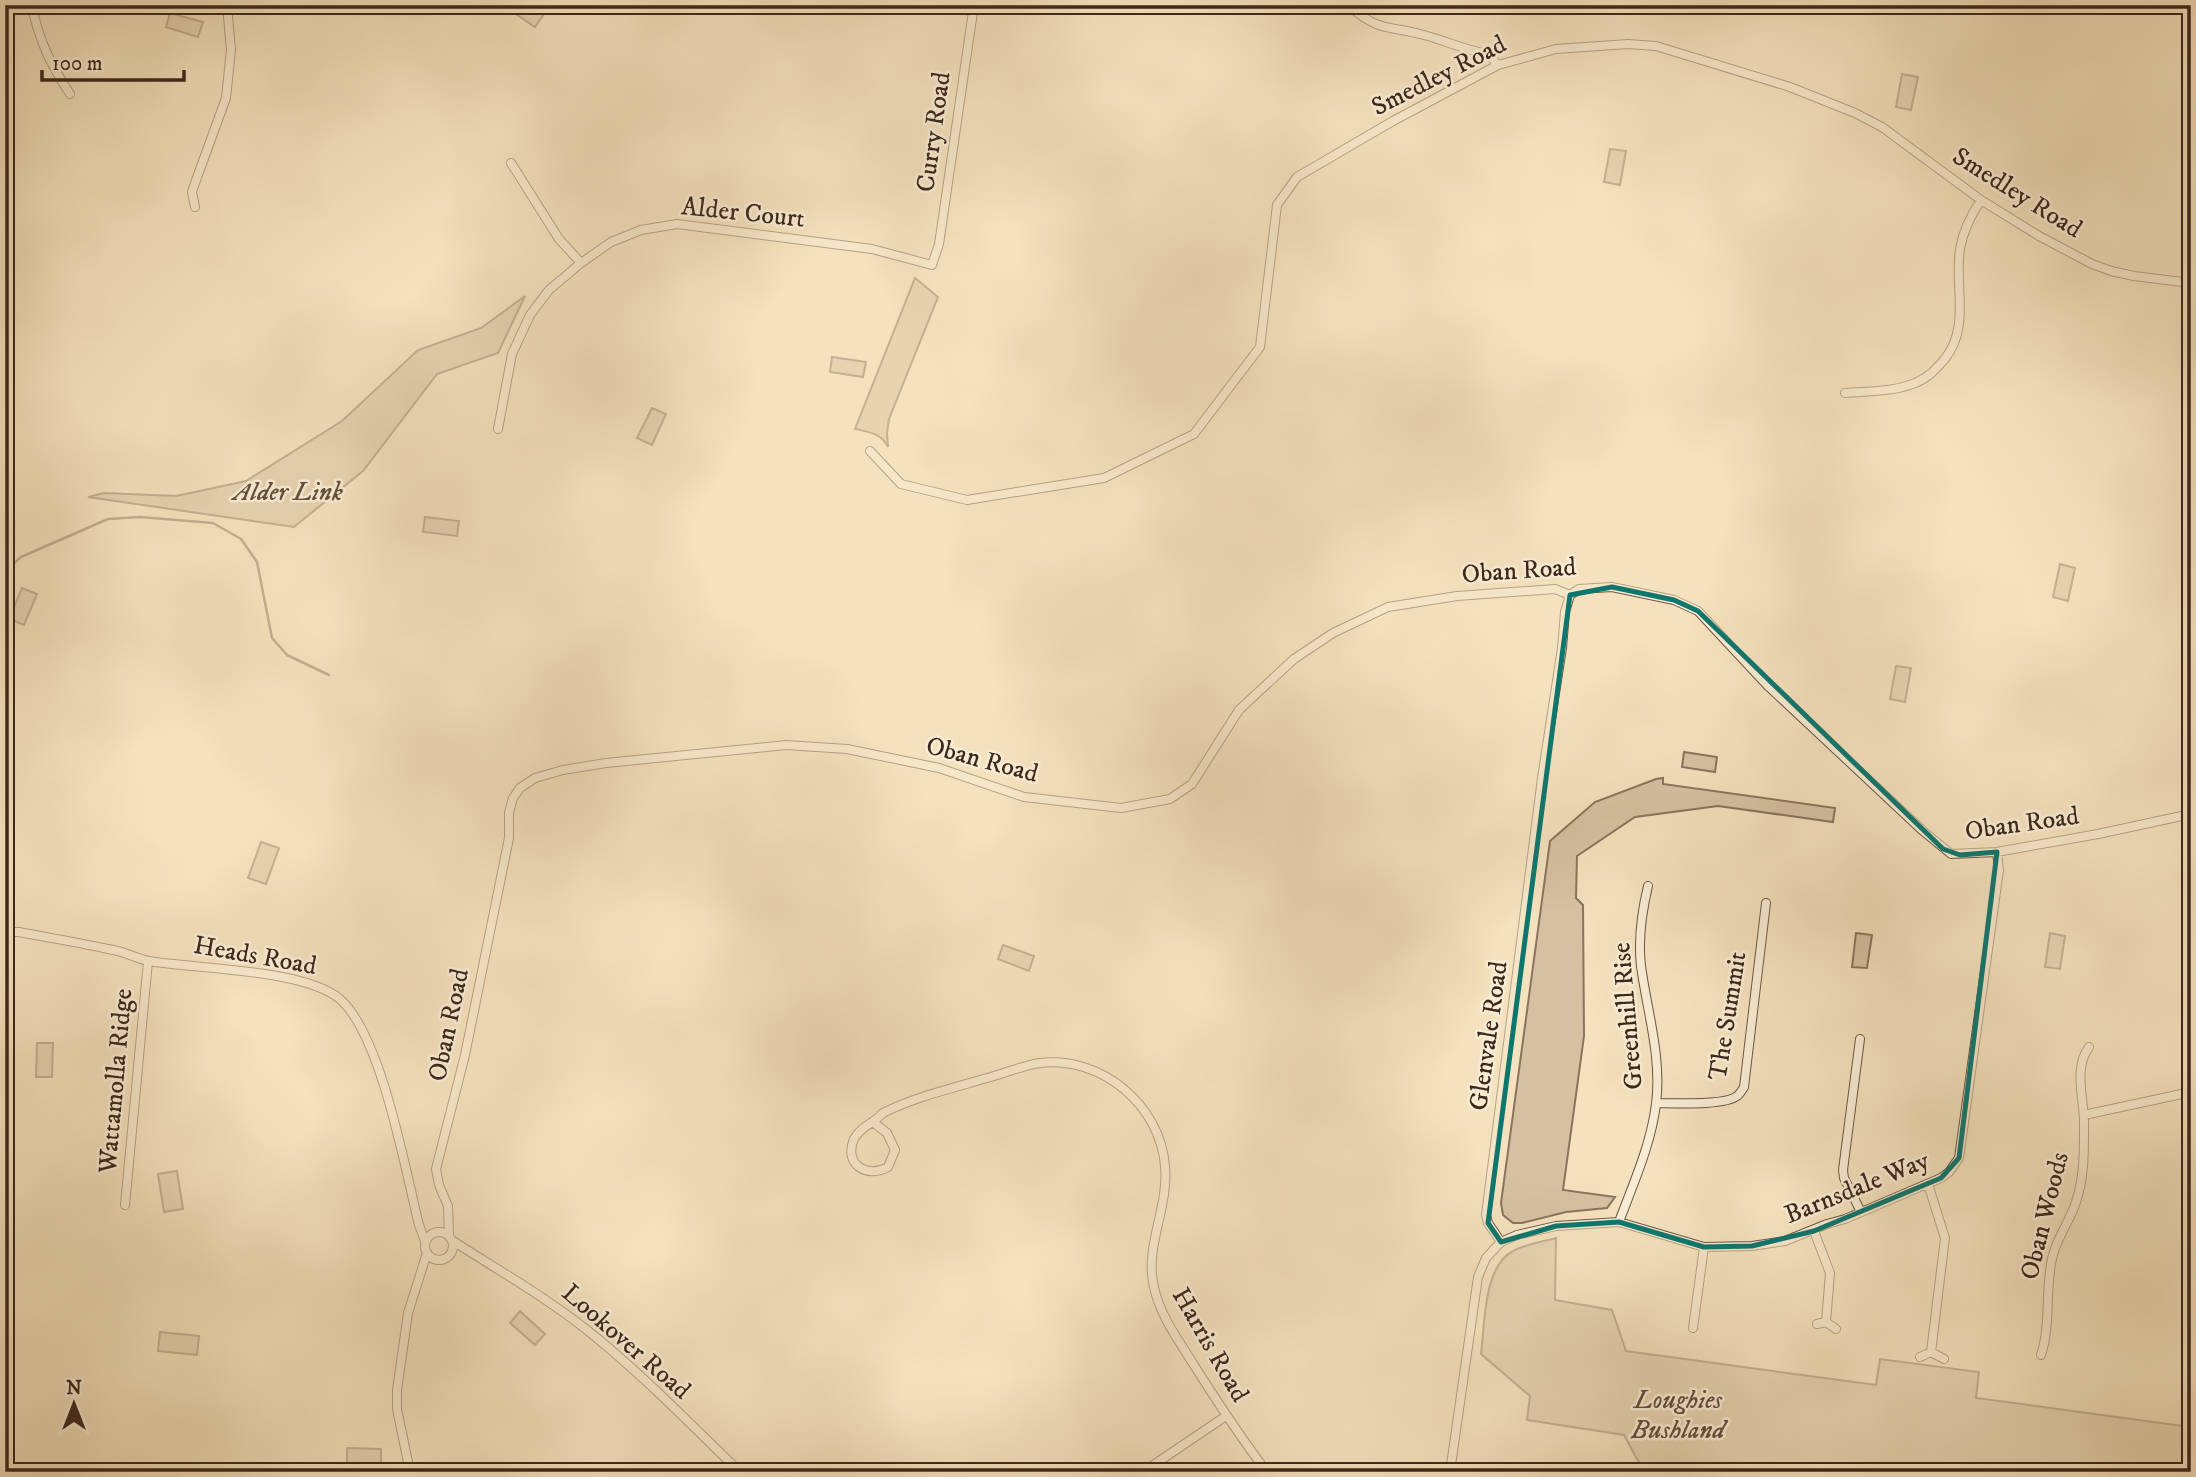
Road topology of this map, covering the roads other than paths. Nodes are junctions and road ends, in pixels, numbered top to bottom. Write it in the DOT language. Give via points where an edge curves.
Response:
graph roads {
  1 [pos="32,5"];
  2 [pos="227,5"];
  3 [pos="974,5"];
  4 [pos="1348,5"];
  5 [pos="1498,65"];
  6 [pos="70,94"];
  7 [pos="511,163"];
  8 [pos="1981,200"];
  9 [pos="195,207"];
  10 [pos="581,263"];
  11 [pos="932,265"];
  12 [pos="2191,283"];
  13 [pos="1845,393"];
  14 [pos="498,429"];
  15 [pos="870,451"];
  16 [pos="1570,595"];
  17 [pos="2191,749"];
  18 [pos="2191,805"];
  19 [pos="2191,814"];
  20 [pos="1997,852"];
  21 [pos="1648,886"];
  22 [pos="1766,903"];
  23 [pos="5,932"];
  24 [pos="148,961"];
  25 [pos="1860,1039"];
  26 [pos="2089,1047"];
  27 [pos="2191,1092"];
  28 [pos="1656,1103"];
  29 [pos="2084,1115"];
  30 [pos="874,1123"];
  31 [pos="1928,1184"];
  32 [pos="125,1205"];
  33 [pos="1861,1212"];
  34 [pos="449,1213"];
  35 [pos="1619,1222"];
  36 [pos="419,1225"];
  37 [pos="1814,1231"];
  38 [pos="438,1232"];
  39 [pos="451,1238"];
  40 [pos="425,1241"];
  41 [pos="1501,1242"];
  42 [pos="1704,1247"];
  43 [pos="427,1253"];
  44 [pos="451,1253"];
  45 [pos="475,1256"];
  46 [pos="436,1259"];
  47 [pos="421,1277"];
  48 [pos="1836,1329"];
  49 [pos="1692,1331"];
  50 [pos="1931,1352"];
  51 [pos="2040,1355"];
  52 [pos="1920,1357"];
  53 [pos="1944,1359"];
  54 [pos="1226,1416"];
  55 [pos="410,1472"];
  56 [pos="740,1472"];
  57 [pos="1143,1472"];
  58 [pos="1267,1472"];
  59 [pos="1450,1472"];
  1 -- 6 [label="street" via="47,56"];
  2 -- 9 [label="street" via="231,50 226,97 192,192"];
  3 -- 11 [label="street, Curry Road" via="939,244"];
  4 -- 5 [label="street" via="1378,26 1488,54"];
  5 -- 8 [label="street, Smedley Road" via="1556,49 1628,44 1665,49 1790,87 1855,113 1882,127"];
  5 -- 15 [label="street, Smedley Road" via="1297,177 1277,205 1261,347 1194,433 1104,478 967,500 901,484"];
  7 -- 10 [label="street" via="559,239"];
  8 -- 12 [label="street, Smedley Road" via="2039,236 2111,271"];
  8 -- 13 [label="street" via="1970,217 1960,251 1960,322 1948,354 1932,374 1913,384"];
  10 -- 11 [label="street, Alder Court" via="611,242 641,230 677,224 872,249"];
  10 -- 14 [label="street, Alder Court" via="549,289 523,327 512,354"];
  16 -- 20 [label="street, Oban Road" via="1579,589 1612,587 1674,600 1698,611 1767,685 1943,849 1960,855"];
  16 -- 34 [label="street, Oban Road" via="1555,589 1457,596 1388,607 1333,633 1294,659 1239,710 1192,784 1171,799 1121,807 1024,797 939,768 847,749 786,745 606,762 535,778 520,788 509,813 509,838 468,1041 436,1169"];
  16 -- 41 [label="street, Glenvale Road" via="1486,1215"];
  17 -- 18 [label="street" via="2187,790"];
  19 -- 20 [label="street, Oban Road"];
  20 -- 31 [label="street, Barnsdale Way" via="1999,870 1959,1158 1950,1172"];
  21 -- 28 [label="street, Greenhill Rise" via="1641,964 1656,1053"];
  22 -- 28 [label="street, The Summit" via="1744,1087 1735,1098 1724,1101"];
  23 -- 24 [label="street, Heads Road" via="116,950"];
  24 -- 32 [label="street, Wattamolla Ridge"];
  24 -- 36 [label="street, Heads Road" via="306,982 342,1000 377,1063"];
  25 -- 33 [label="street" via="1843,1170"];
  26 -- 29 [label="street, Oban Woods" via="2080,1073"];
  27 -- 29 [label="street"];
  28 -- 35 [label="street, Greenhill Rise"];
  29 -- 51 [label="street, Oban Woods" via="2085,1166 2075,1206 2051,1261 2047,1337"];
  30 -- 30 [label="street, Harris Road" via="887,1133 895,1150 888,1167 874,1172 862,1170 851,1150 859,1132"];
  30 -- 54 [label="street, Harris Road" via="893,1108 1038,1063 1062,1063 1092,1071 1121,1086 1146,1111 1161,1138 1167,1190 1152,1251 1153,1284 1162,1313"];
  31 -- 33 [label="street, Barnsdale Way"];
  31 -- 50 [label="street" via="1945,1238"];
  33 -- 37 [label="street, Barnsdale Way"];
  34 -- 38 [label="street"];
  34 -- 39 [label="street, Oban Road"];
  35 -- 41 [label="street, Barnsdale Way" via="1556,1226"];
  35 -- 42 [label="street, Barnsdale Way"];
  36 -- 38 [label="street"];
  36 -- 40 [label="street, Heads Road"];
  37 -- 42 [label="street, Barnsdale Way" via="1752,1246"];
  37 -- 48 [label="street" via="1830,1273 1821,1323"];
  38 -- 39 [label="street"];
  38 -- 40 [label="street"];
  39 -- 44 [label="street"];
  39 -- 45 [label="street, Lookover Road"];
  40 -- 43 [label="street"];
  41 -- 59 [label="street" via="1486,1258 1478,1277"];
  42 -- 49 [label="street"];
  43 -- 46 [label="street"];
  43 -- 47 [label="street"];
  44 -- 45 [label="street, Lookover Road"];
  44 -- 46 [label="street"];
  45 -- 56 [label="street, Lookover Road" via="586,1329"];
  46 -- 47 [label="street"];
  47 -- 55 [label="street" via="408,1313 397,1390"];
  50 -- 52 [label="street"];
  50 -- 53 [label="street"];
  54 -- 57 [label="street"];
  54 -- 58 [label="street, Harris Road"];
}
